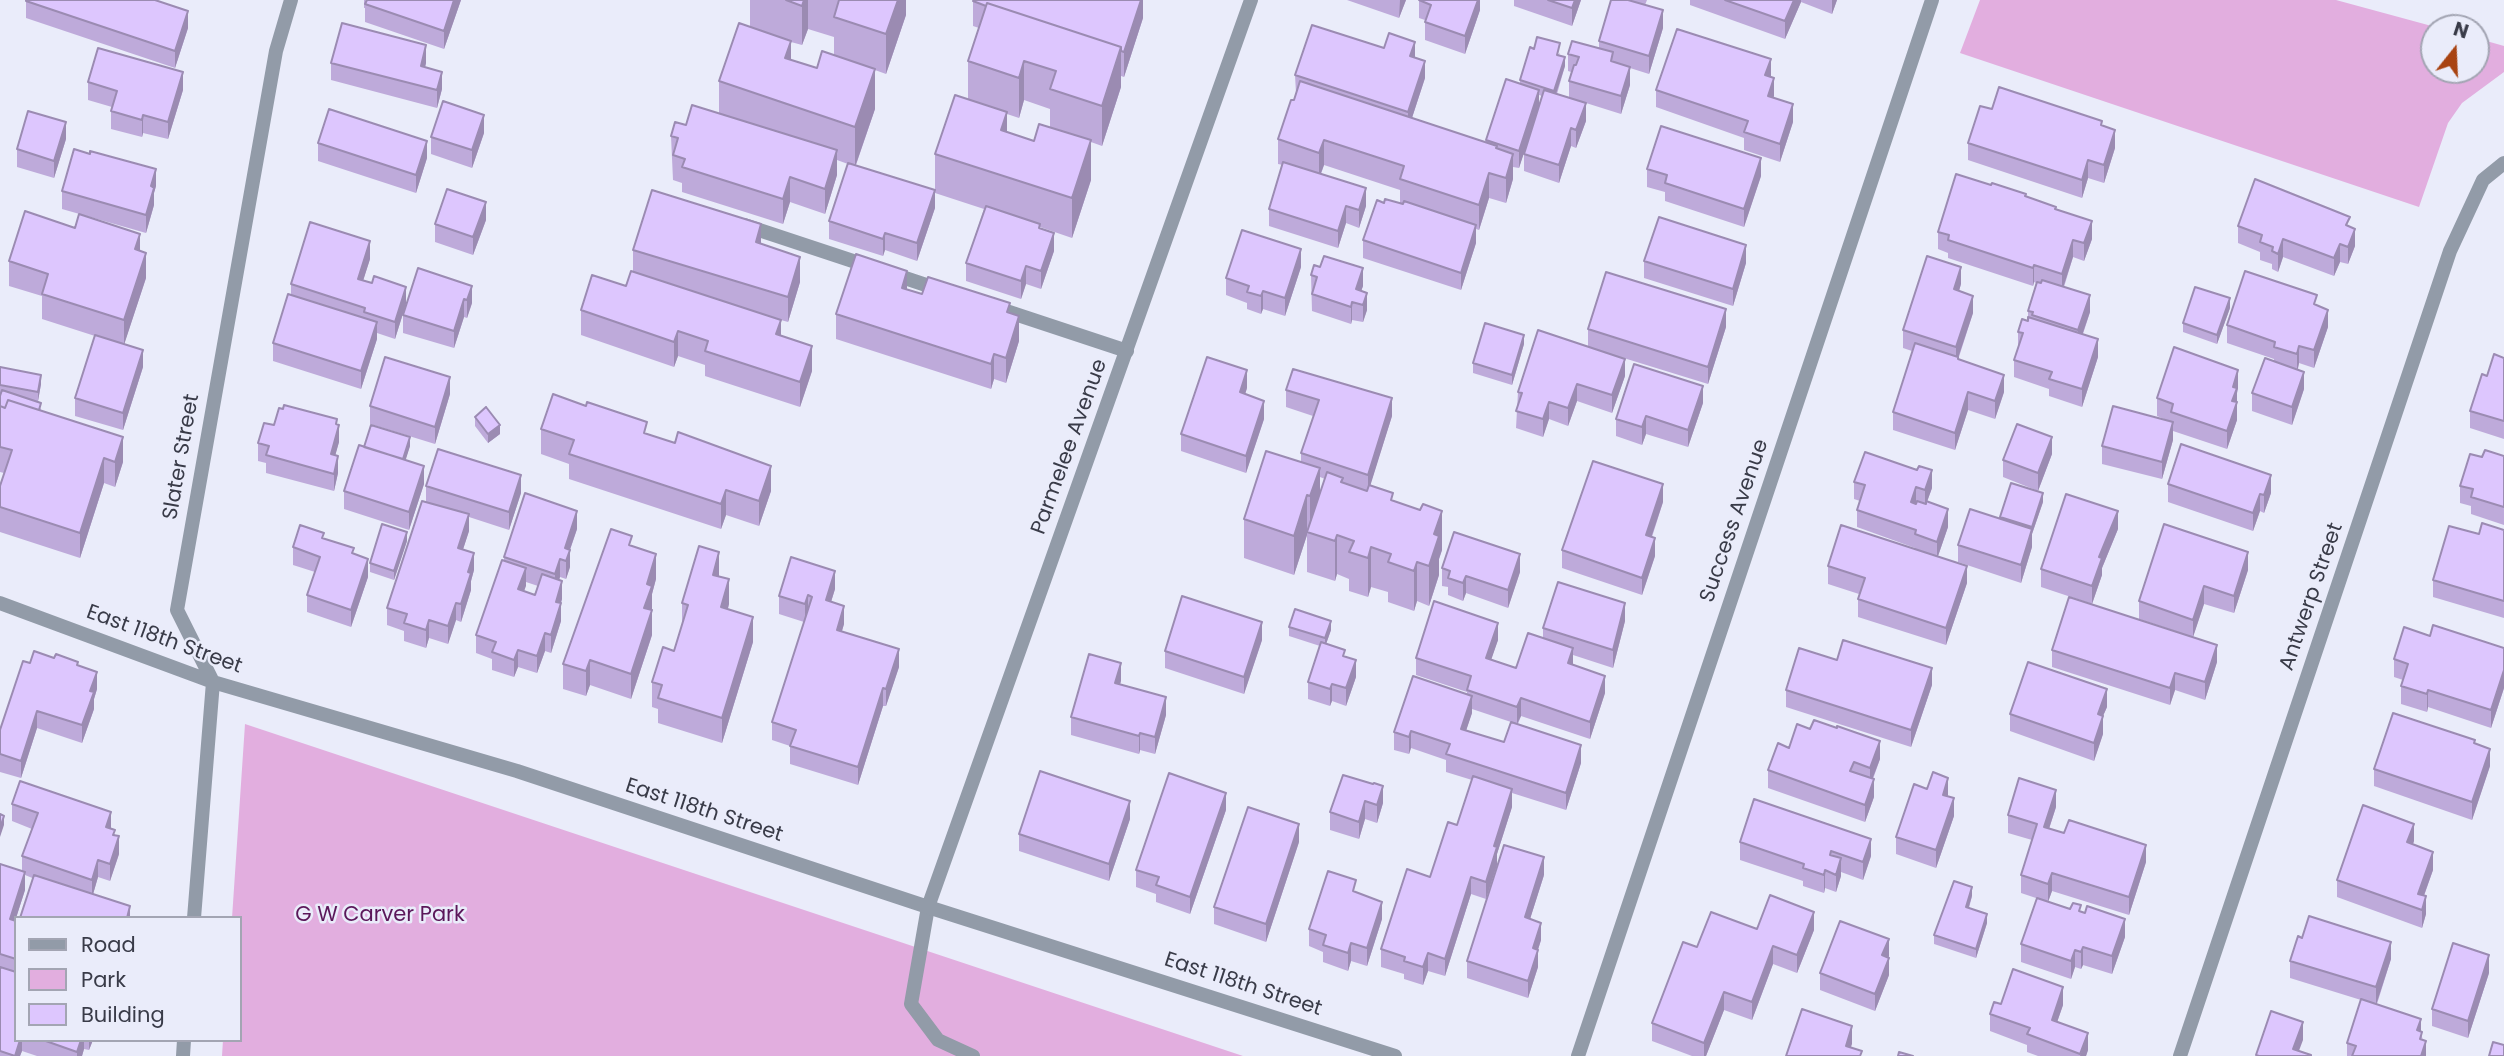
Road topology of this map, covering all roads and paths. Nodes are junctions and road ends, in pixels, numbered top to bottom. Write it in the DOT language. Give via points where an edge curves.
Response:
graph roads {
  1 [pos="291,0"];
  2 [pos="1251,0"];
  3 [pos="1932,0"];
  4 [pos="2504,163"];
  5 [pos="735,222"];
  6 [pos="957,295"];
  7 [pos="983,304"];
  8 [pos="1127,351"];
  9 [pos="0,603"];
  10 [pos="213,682"];
  11 [pos="929,908"];
  12 [pos="194,916"];
  13 [pos="972,1056"];
  14 [pos="1395,1056"];
  15 [pos="1578,1056"];
  16 [pos="2180,1056"];
  1 -- 10 [label="street, Slater Street" via="276,51 177,610"];
  2 -- 8 [label="street, Parmelee Avenue"];
  3 -- 15 [label="street, Success Avenue"];
  4 -- 16 [label="street, Antwerp Street" via="2483,180 2449,251"];
  5 -- 6 [label="street"];
  7 -- 8 [label="street"];
  8 -- 11 [label="street, Parmelee Avenue"];
  9 -- 10 [label="street, East 118th Street"];
  10 -- 11 [label="street, East 118th Street" via="517,771"];
  10 -- 12 [label="street"];
  11 -- 13 [label="street, Parmelee Avenue" via="911,1004 938,1040"];
  11 -- 14 [label="street, East 118th Street"];
}
